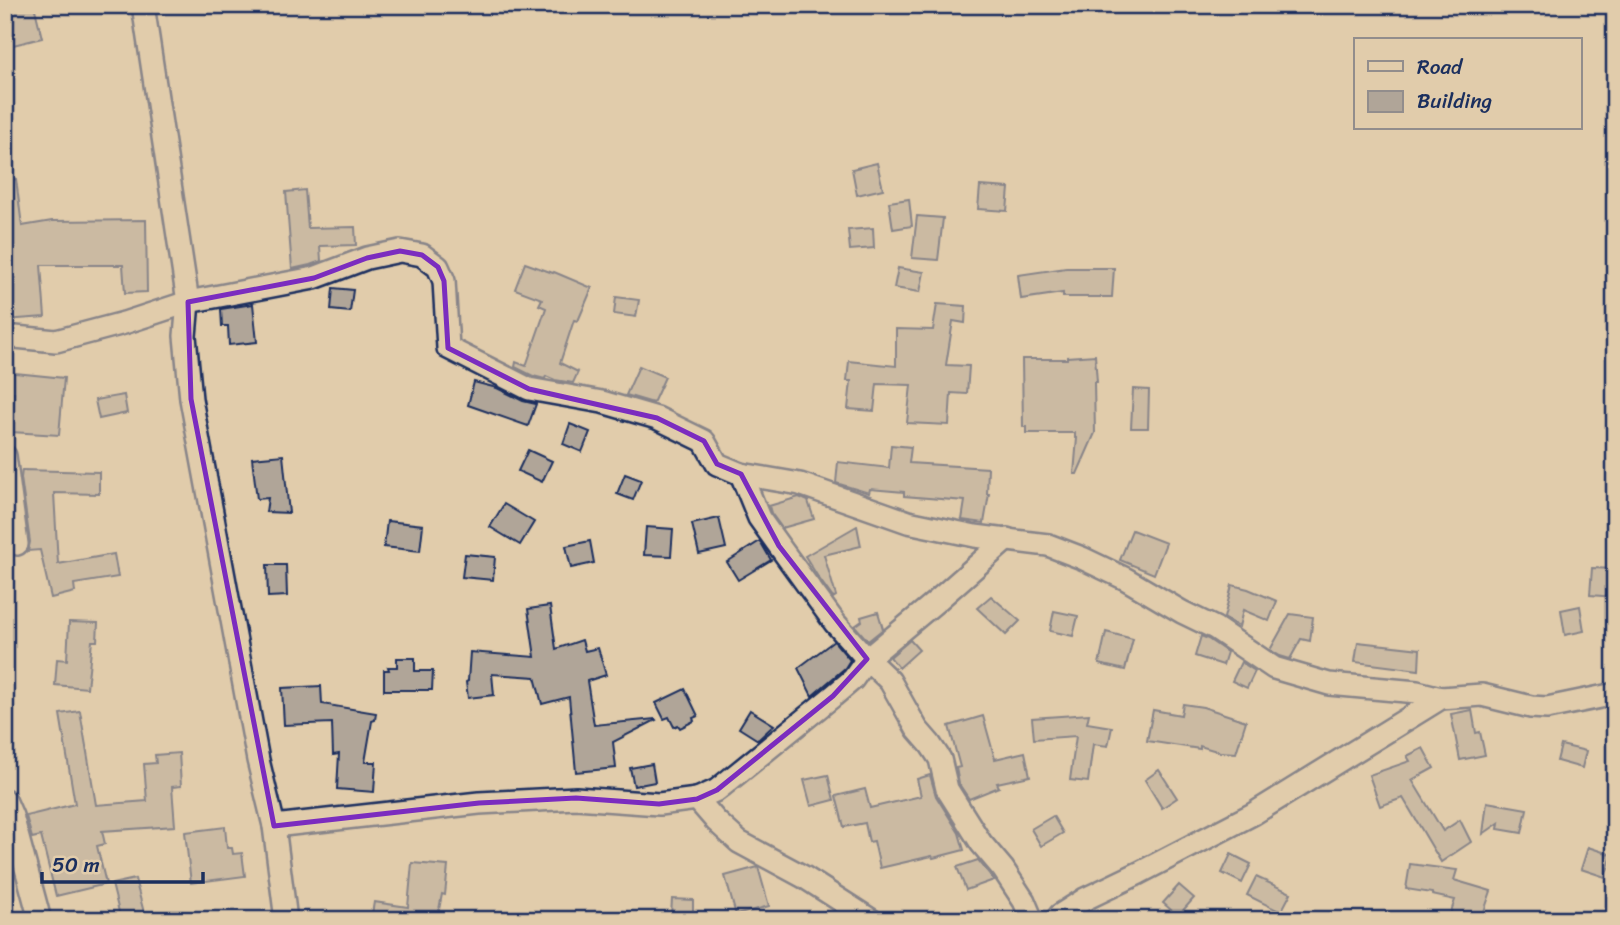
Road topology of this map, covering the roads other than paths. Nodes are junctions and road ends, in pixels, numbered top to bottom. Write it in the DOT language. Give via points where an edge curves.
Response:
graph roads {
  1 [pos="143,5"];
  2 [pos="188,302"];
  3 [pos="5,336"];
  4 [pos="5,456"];
  5 [pos="741,474"];
  6 [pos="1007,539"];
  7 [pos="16,544"];
  8 [pos="867,659"];
  9 [pos="1615,694"];
  10 [pos="1441,698"];
  11 [pos="697,799"];
  12 [pos="5,800"];
  13 [pos="274,826"];
  14 [pos="40,920"];
  15 [pos="286,920"];
  16 [pos="871,920"];
  17 [pos="1032,920"];
  18 [pos="1056,920"];
  1 -- 2 [label="street"];
  2 -- 3 [label="street" via="56,341"];
  2 -- 5 [label="street" via="314,278 400,251 422,255 438,267 443,281 448,348 529,389 657,418 704,441 717,464"];
  2 -- 13 [label="street" via="185,336 191,399"];
  4 -- 7 [label="street"];
  5 -- 6 [label="street" via="800,484 908,522"];
  5 -- 8 [label="street" via="759,518 835,623"];
  6 -- 8 [label="street"];
  6 -- 10 [label="street" via="1048,545 1126,579 1215,628 1274,668 1329,684"];
  8 -- 11 [label="street" via="833,696 717,790"];
  8 -- 17 [label="street" via="890,681 940,759 947,789 1024,901"];
  9 -- 10 [label="street" via="1547,708 1482,695"];
  10 -- 18 [label="street" via="1253,814 1085,899"];
  11 -- 13 [label="street" via="659,804 576,798 479,803"];
  11 -- 16 [label="street" via="739,842"];
  12 -- 14 [label="street"];
  13 -- 15 [label="street"];
}
